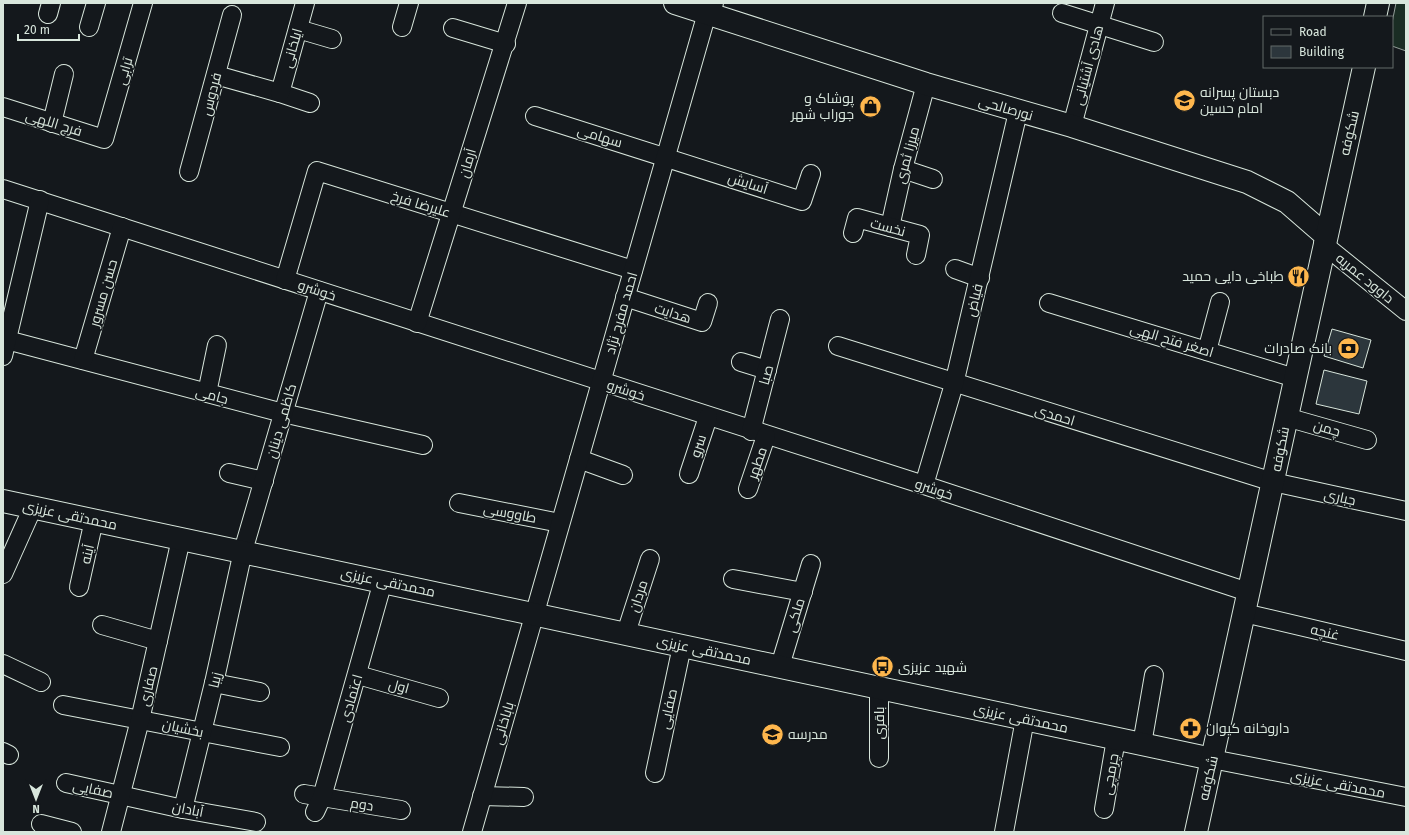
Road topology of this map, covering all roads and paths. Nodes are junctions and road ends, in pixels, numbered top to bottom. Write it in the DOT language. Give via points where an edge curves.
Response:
graph roads {
  1 [pos="96,3"];
  2 [pos="143,3"];
  3 [pos="306,3"];
  4 [pos="409,3"];
  5 [pos="517,3"];
  6 [pos="675,3"];
  7 [pos="1105,3"];
  8 [pos="1378,3"];
  9 [pos="710,8"];
  10 [pos="1062,13"];
  11 [pos="232,15"];
  12 [pos="1375,16"];
  13 [pos="1099,24"];
  14 [pos="89,27"];
  15 [pos="402,27"];
  16 [pos="452,28"];
  17 [pos="298,29"];
  18 [pos="332,39"];
  19 [pos="1154,42"];
  20 [pos="506,44"];
  21 [pos="1364,68"];
  22 [pos="64,74"];
  23 [pos="216,75"];
  24 [pos="926,84"];
  25 [pos="280,93"];
  26 [pos="310,104"];
  27 [pos="3,107"];
  28 [pos="1018,112"];
  29 [pos="535,116"];
  30 [pos="52,123"];
  31 [pos="1072,126"];
  32 [pos="104,139"];
  33 [pos="666,156"];
  34 [pos="903,169"];
  35 [pos="189,172"];
  36 [pos="811,174"];
  37 [pos="933,179"];
  38 [pos="3,189"];
  39 [pos="40,200"];
  40 [pos="452,213"];
  41 [pos="855,226"];
  42 [pos="122,227"];
  43 [pos="890,227"];
  44 [pos="1324,240"];
  45 [pos="916,254"];
  46 [pos="955,269"];
  47 [pos="633,270"];
  48 [pos="980,278"];
  49 [pos="285,280"];
  50 [pos="319,291"];
  51 [pos="625,297"];
  52 [pos="708,302"];
  53 [pos="1049,302"];
  54 [pos="1220,302"];
  55 [pos="1405,308"];
  56 [pos="780,319"];
  57 [pos="417,323"];
  58 [pos="4,345"];
  59 [pos="217,345"];
  60 [pos="838,346"];
  61 [pos="1207,351"];
  62 [pos="83,360"];
  63 [pos="741,362"];
  64 [pos="767,370"];
  65 [pos="1295,378"];
  66 [pos="601,382"];
  67 [pos="954,384"];
  68 [pos="207,393"];
  69 [pos="283,413"];
  70 [pos="708,417"];
  71 [pos="1286,417"];
  72 [pos="758,434"];
  73 [pos="1367,440"];
  74 [pos="423,445"];
  75 [pos="578,459"];
  76 [pos="229,473"];
  77 [pos="689,474"];
  78 [pos="623,475"];
  79 [pos="264,481"];
  80 [pos="1273,482"];
  81 [pos="924,485"];
  82 [pos="748,489"];
  83 [pos="3,501"];
  84 [pos="459,503"];
  85 [pos="34,507"];
  86 [pos="1406,511"];
  87 [pos="94,520"];
  88 [pos="560,523"];
  89 [pos="181,539"];
  90 [pos="243,551"];
  91 [pos="650,559"];
  92 [pos="811,564"];
  93 [pos="3,574"];
  94 [pos="733,579"];
  95 [pos="383,581"];
  96 [pos="79,587"];
  97 [pos="803,592"];
  98 [pos="1248,592"];
  99 [pos="1244,613"];
  100 [pos="534,614"];
  101 [pos="102,625"];
  102 [pos="626,633"];
  103 [pos="158,641"];
  104 [pos="682,646"];
  105 [pos="1406,652"];
  106 [pos="3,664"];
  107 [pos="780,666"];
  108 [pos="358,675"];
  109 [pos="1154,675"];
  110 [pos="42,682"];
  111 [pos="214,683"];
  112 [pos="879,688"];
  113 [pos="260,692"];
  114 [pos="439,698"];
  115 [pos="63,705"];
  116 [pos="1025,719"];
  117 [pos="140,720"];
  118 [pos="202,732"];
  119 [pos="1116,739"];
  120 [pos="1142,744"];
  121 [pos="280,747"];
  122 [pos="879,758"];
  123 [pos="1212,759"];
  124 [pos="655,773"];
  125 [pos="66,783"];
  126 [pos="304,794"];
  127 [pos="120,795"];
  128 [pos="482,796"];
  129 [pos="524,797"];
  130 [pos="1406,797"];
  131 [pos="318,805"];
  132 [pos="183,809"];
  133 [pos="1104,809"];
  134 [pos="401,810"];
  135 [pos="256,822"];
  136 [pos="41,824"];
  137 [pos="72,832"];
  138 [pos="111,832"];
  139 [pos="472,832"];
  140 [pos="1004,832"];
  141 [pos="1196,832"];
  1 -- 14 [label="street"];
  2 -- 32 [label="street, ترابی"];
  3 -- 17 [label="street, ایلخانی"];
  4 -- 15 [label="street"];
  5 -- 20 [label="street, آرمان"];
  6 -- 9 [label="main road, نورصالحی"];
  7 -- 13 [label="street, هادی آشتیانی"];
  8 -- 12 [label="main road"];
  9 -- 24 [label="main road, نورصالحی"];
  9 -- 33 [label="street, احمد مفرح نژاد"];
  10 -- 13 [label="street"];
  11 -- 23 [label="street, فردوس"];
  13 -- 19 [label="street"];
  13 -- 31 [label="street, هادی آشتیانی"];
  16 -- 20 [label="street"];
  17 -- 18 [label="street"];
  17 -- 25 [label="street, ایلخانی"];
  20 -- 40 [label="street, آرمان"];
  21 -- 44 [label="main road, شکوفه"];
  22 -- 30 [label="street"];
  23 -- 25 [label="street"];
  23 -- 35 [label="street, فردوس"];
  24 -- 28 [label="main road, نورصالحی"];
  24 -- 34 [label="street, میرزا ثمری"];
  25 -- 26 [label="street"];
  27 -- 30 [label="street, فرج اللهی"];
  28 -- 31 [label="main road, نورصالحی"];
  28 -- 48 [label="street, فیاض"];
  29 -- 33 [label="street, سهامی"];
  30 -- 32 [label="street, فرج اللهی"];
  31 -- 44 [label="main road, نورصالحی" via="1254,185 1286,202"];
  33 -- 36 [label="street, آسایش" via="802,201"];
  33 -- 47 [label="street, احمد مفرح نژاد"];
  34 -- 37 [label="street"];
  34 -- 43 [label="street, میرزا ثمری"];
  38 -- 39 [label="street, خوشرو"];
  39 -- 42 [label="street, خوشرو"];
  39 -- 58 [label="street"];
  40 -- 47 [label="street, علیرضا فرخ"];
  40 -- 49 [label="street, علیرضا فرخ" via="317,171"];
  40 -- 57 [label="street, آرمان"];
  41 -- 43 [label="street, نخست"];
  42 -- 49 [label="street, خوشرو"];
  42 -- 62 [label="street, حسن مسرور"];
  43 -- 45 [label="street, نخست" via="920,235"];
  44 -- 55 [label="street, داوود عمریه"];
  44 -- 65 [label="main road, شکوفه"];
  46 -- 48 [label="street"];
  47 -- 51 [label="street, احمد مفرح نژاد"];
  48 -- 67 [label="street, فیاض"];
  49 -- 50 [label="street, خوشرو"];
  50 -- 57 [label="street, خوشرو"];
  50 -- 69 [label="street, کاظمی دینان"];
  51 -- 52 [label="street, هدایت" via="702,322"];
  51 -- 66 [label="street, احمد مفرح نژاد"];
  53 -- 61 [label="street, اصغر فتح الهی"];
  54 -- 61 [label="street"];
  56 -- 64 [label="street, صبا"];
  57 -- 66 [label="street, خوشرو"];
  58 -- 62 [label="street, جامی"];
  59 -- 68 [label="street"];
  60 -- 67 [label="street, احمدی"];
  61 -- 65 [label="street, اصغر فتح الهی"];
  62 -- 68 [label="street, جامی"];
  63 -- 64 [label="street"];
  64 -- 72 [label="street, صبا"];
  65 -- 71 [label="main road, شکوفه"];
  66 -- 70 [label="street, خوشرو"];
  66 -- 75 [label="street, احمد مفرح نژاد"];
  67 -- 80 [label="street, احمدی"];
  67 -- 81 [label="street, فیاض"];
  68 -- 69 [label="street, جامی"];
  69 -- 74 [label="street, جامی"];
  69 -- 79 [label="street, کاظمی دینان"];
  70 -- 72 [label="street, خوشرو"];
  70 -- 77 [label="street, سرو"];
  71 -- 73 [label="street, چمن"];
  71 -- 80 [label="main road, شکوفه"];
  72 -- 81 [label="street, خوشرو"];
  72 -- 82 [label="street, مطهر"];
  75 -- 78 [label="street"];
  75 -- 88 [label="street, احمد مفرح نژاد"];
  76 -- 79 [label="street"];
  79 -- 90 [label="street, کاظمی دینان"];
  80 -- 86 [label="street, جباری"];
  80 -- 98 [label="main road, شکوفه"];
  81 -- 98 [label="street, خوشرو"];
  83 -- 85 [label="main road, محمدتقی عزیزی"];
  84 -- 88 [label="street, طاووسی"];
  85 -- 87 [label="main road, محمدتقی عزیزی"];
  85 -- 93 [label="street"];
  87 -- 89 [label="main road, محمدتقی عزیزی"];
  87 -- 96 [label="street, آینه"];
  88 -- 100 [label="street, احمد مفرح نژاد"];
  89 -- 90 [label="main road, محمدتقی عزیزی"];
  89 -- 103 [label="street, صفاری"];
  90 -- 95 [label="main road, محمدتقی عزیزی"];
  90 -- 111 [label="street, زیبا"];
  91 -- 102 [label="street, مردان"];
  92 -- 97 [label="street, ملکی"];
  94 -- 97 [label="street"];
  95 -- 100 [label="main road, محمدتقی عزیزی"];
  95 -- 108 [label="street, اعتمادی"];
  97 -- 107 [label="street, ملکی"];
  98 -- 99 [label="main road, شکوفه"];
  99 -- 105 [label="street, غنچه"];
  99 -- 123 [label="main road, شکوفه"];
  100 -- 102 [label="main road, محمدتقی عزیزی"];
  100 -- 128 [label="street, باباخانی"];
  101 -- 103 [label="street"];
  102 -- 104 [label="main road, محمدتقی عزیزی"];
  103 -- 117 [label="street, صفاری"];
  104 -- 107 [label="main road, محمدتقی عزیزی"];
  104 -- 124 [label="street, صفایی"];
  106 -- 110 [label="street"];
  107 -- 112 [label="main road, محمدتقی عزیزی"];
  108 -- 114 [label="street, اول"];
  108 -- 131 [label="street, اعتمادی"];
  109 -- 120 [label="street"];
  111 -- 113 [label="street"];
  111 -- 118 [label="street, زیبا"];
  112 -- 116 [label="main road, محمدتقی عزیزی"];
  112 -- 122 [label="street, باقری"];
  115 -- 117 [label="street, بخشیان"];
  116 -- 119 [label="main road, محمدتقی عزیزی"];
  116 -- 140 [label="street"];
  117 -- 118 [label="street, بخشیان"];
  117 -- 127 [label="street, صفاری"];
  118 -- 121 [label="street, بخشیان"];
  118 -- 132 [label="street, زیبا"];
  119 -- 120 [label="main road, محمدتقی عزیزی"];
  119 -- 133 [label="street, چرمچی"];
  120 -- 123 [label="main road, محمدتقی عزیزی"];
  123 -- 130 [label="street, محمدتقی عزیزی"];
  123 -- 141 [label="main road, شکوفه"];
  125 -- 127 [label="street, صفایی"];
  126 -- 131 [label="street, دوم"];
  127 -- 132 [label="street, آبادان"];
  127 -- 138 [label="street, صفاری"];
  128 -- 129 [label="street"];
  128 -- 139 [label="street, باباخانی"];
  131 -- 134 [label="street, دوم"];
  132 -- 135 [label="street, آبادان"];
  136 -- 137 [label="street"];
}
